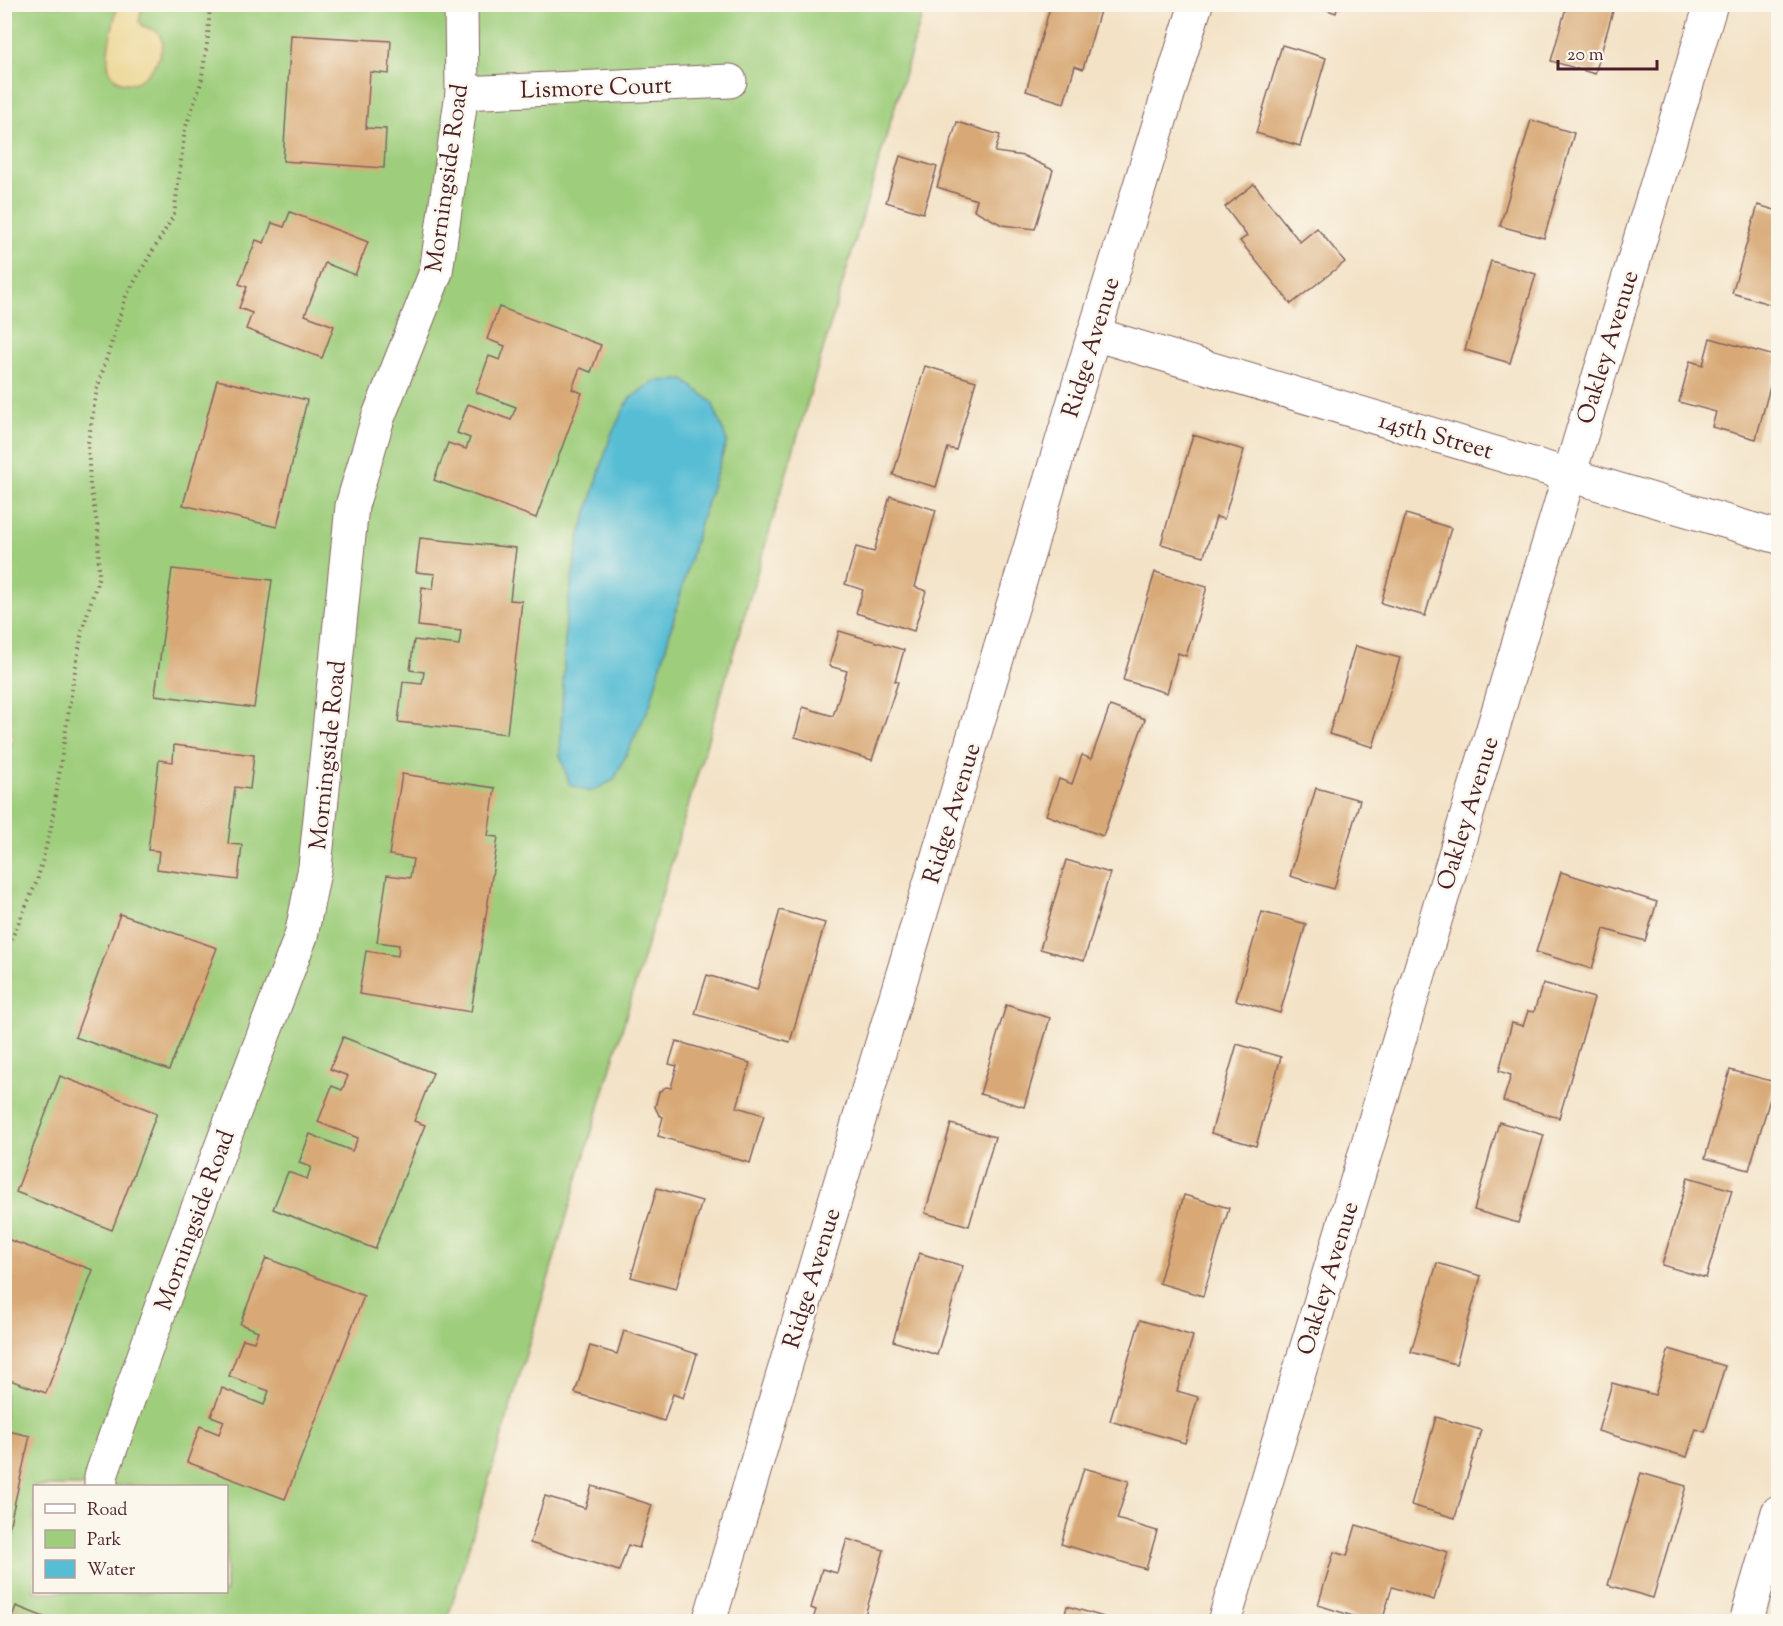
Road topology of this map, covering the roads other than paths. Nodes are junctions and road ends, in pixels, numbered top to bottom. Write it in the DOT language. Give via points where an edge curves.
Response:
graph roads {
  1 [pos="461,4"];
  2 [pos="1196,4"];
  3 [pos="1711,4"];
  4 [pos="730,81"];
  5 [pos="462,93"];
  6 [pos="1094,334"];
  7 [pos="1568,474"];
  8 [pos="1779,537"];
  9 [pos="101,1485"];
  10 [pos="1779,1512"];
  11 [pos="708,1622"];
  12 [pos="1224,1622"];
  13 [pos="1746,1622"];
  1 -- 5 [label="street, Morningside Road"];
  2 -- 6 [label="street, Ridge Avenue"];
  3 -- 7 [label="street, Oakley Avenue"];
  4 -- 5 [label="street, Lismore Court"];
  5 -- 9 [label="street, Morningside Road" via="436,272 378,418 352,506 315,867 301,936 174,1271"];
  6 -- 7 [label="street, 145th Street"];
  6 -- 11 [label="street, Ridge Avenue"];
  7 -- 8 [label="street, 145th Street"];
  7 -- 12 [label="street, Oakley Avenue"];
  10 -- 13 [label="street"];
}
